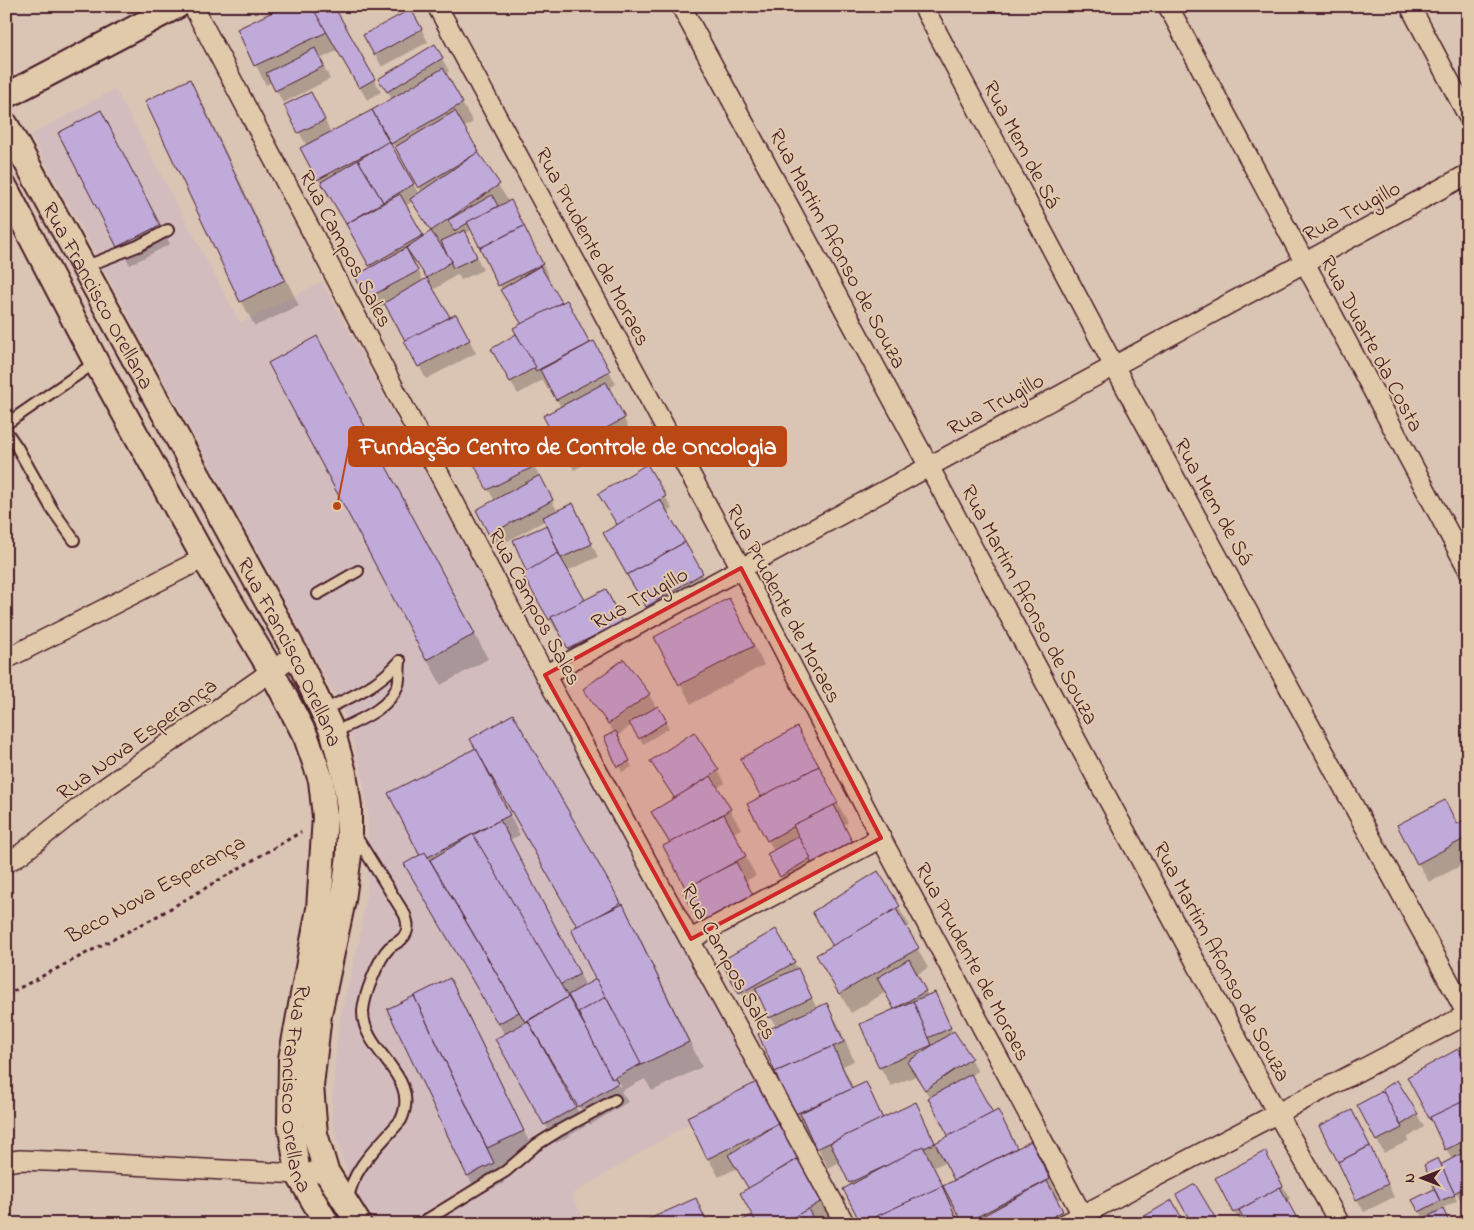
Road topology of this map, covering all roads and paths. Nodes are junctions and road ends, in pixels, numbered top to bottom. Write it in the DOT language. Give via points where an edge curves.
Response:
graph roads {
  1 [pos="177,6"];
  2 [pos="193,6"];
  3 [pos="437,6"];
  4 [pos="681,6"];
  5 [pos="923,6"];
  6 [pos="1168,6"];
  7 [pos="1410,6"];
  8 [pos="6,96"];
  9 [pos="1468,116"];
  10 [pos="6,126"];
  11 [pos="1468,174"];
  12 [pos="6,189"];
  13 [pos="168,230"];
  14 [pos="1304,263"];
  15 [pos="84,267"];
  16 [pos="96,362"];
  17 [pos="1114,366"];
  18 [pos="6,424"];
  19 [pos="6,431"];
  20 [pos="930,466"];
  21 [pos="74,540"];
  22 [pos="204,558"];
  23 [pos="741,568"];
  24 [pos="1468,568"];
  25 [pos="358,571"];
  26 [pos="318,594"];
  27 [pos="296,654"];
  28 [pos="6,659"];
  29 [pos="271,670"];
  30 [pos="545,675"];
  31 [pos="323,710"];
  32 [pos="333,733"];
  33 [pos="344,773"];
  34 [pos="321,780"];
  35 [pos="325,817"];
  36 [pos="349,825"];
  37 [pos="881,838"];
  38 [pos="6,863"];
  39 [pos="691,939"];
  40 [pos="6,996"];
  41 [pos="1468,1015"];
  42 [pos="615,1100"];
  43 [pos="1277,1113"];
  44 [pos="6,1162"];
  45 [pos="326,1172"];
  46 [pos="298,1174"];
  47 [pos="353,1215"];
  48 [pos="1085,1219"];
  49 [pos="327,1224"];
  50 [pos="420,1224"];
  51 [pos="845,1224"];
  52 [pos="1065,1224"];
  53 [pos="1340,1224"];
  1 -- 8 [label="street"];
  2 -- 30 [label="street, Rua Campos Sales"];
  3 -- 23 [label="street, Rua Prudente de Moraes"];
  4 -- 20 [label="street, Rua Martim Afonso de Souza"];
  5 -- 17 [label="street, Rua Mem de Sá"];
  6 -- 14 [label="street, Rua Duarte da Costa"];
  7 -- 9 [label="street"];
  10 -- 15 [label="street, Rua Francisco Orellana"];
  11 -- 14 [label="street, Rua Trugillo"];
  12 -- 16 [label="street, Rua Francisco Orellana"];
  13 -- 15 [label="lane" via="138,246"];
  14 -- 17 [label="street, Rua Trugillo"];
  14 -- 24 [label="street, Rua Duarte da Costa"];
  15 -- 27 [label="street, Rua Francisco Orellana"];
  16 -- 18 [label="lane"];
  16 -- 22 [label="street, Rua Francisco Orellana"];
  17 -- 20 [label="street, Rua Trugillo"];
  17 -- 41 [label="street, Rua Mem de Sá"];
  19 -- 21 [label="lane" via="52,510"];
  20 -- 23 [label="street, Rua Trugillo"];
  20 -- 43 [label="street, Rua Martim Afonso de Souza"];
  22 -- 28 [label="street"];
  22 -- 29 [label="street, Rua Francisco Orellana"];
  23 -- 30 [label="street, Rua Trugillo"];
  23 -- 37 [label="street, Rua Prudente de Moraes"];
  25 -- 26 [label="lane"];
  27 -- 29 [label="street, Rua Nova Esperança"];
  27 -- 31 [label="street, Rua Francisco Orellana"];
  29 -- 34 [label="street, Rua Francisco Orellana" via="306,736"];
  29 -- 38 [label="street, Rua Nova Esperança" via="104,788"];
  30 -- 39 [label="street, Rua Campos Sales"];
  31 -- 32 [label="street, Rua Francisco Orellana"];
  31 -- 32 [label="lane" via="368,688 389,674 400,661 398,684 389,700"];
  32 -- 33 [label="street, Rua Francisco Orellana"];
  33 -- 34 [label="street"];
  33 -- 36 [label="street, Rua Francisco Orellana"];
  34 -- 35 [label="street, Rua Francisco Orellana"];
  35 -- 40 [label="path, Beco Nova Esperança" via="154,918"];
  35 -- 46 [label="street, Rua Francisco Orellana" via="319,909 291,1059 290,1122"];
  36 -- 45 [label="street, Rua Francisco Orellana" via="343,900 320,1014 311,1086 316,1134"];
  36 -- 47 [label="lane" via="408,924 403,939 383,956 363,1010 368,1033 401,1081 407,1101 401,1120 360,1168 351,1184"];
  37 -- 39 [label="street"];
  37 -- 48 [label="street, Rua Prudente de Moraes"];
  39 -- 51 [label="street, Rua Campos Sales"];
  41 -- 43 [label="street"];
  42 -- 50 [label="lane" via="536,1145 506,1172"];
  43 -- 48 [label="street"];
  43 -- 53 [label="street, Rua Martim Afonso de Souza"];
  44 -- 46 [label="street" via="64,1161"];
  45 -- 46 [label="street"];
  45 -- 47 [label="street, Rua Francisco Orellana"];
  46 -- 49 [label="street, Rua Francisco Orellana"];
  48 -- 52 [label="street"];
}
